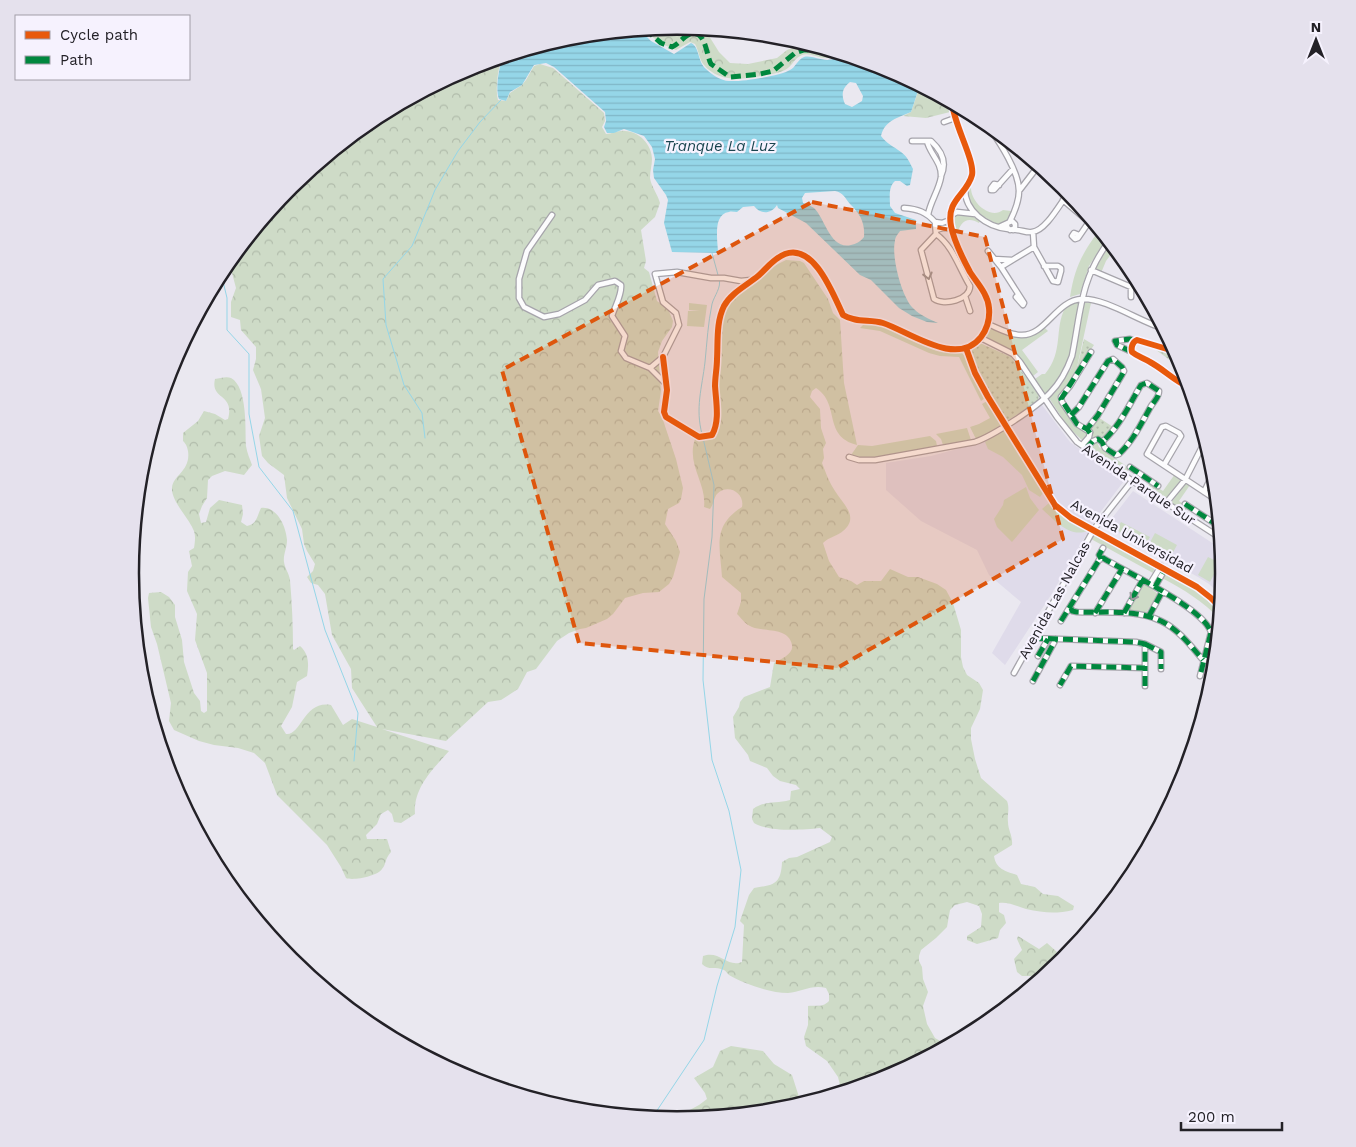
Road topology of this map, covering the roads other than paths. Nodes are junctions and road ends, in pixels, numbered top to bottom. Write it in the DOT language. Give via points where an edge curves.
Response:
graph roads {
  1 [pos="954,111"];
  2 [pos="955,118"];
  3 [pos="944,122"];
  4 [pos="998,140"];
  5 [pos="912,142"];
  6 [pos="1013,169"];
  7 [pos="1035,171"];
  8 [pos="999,185"];
  9 [pos="965,188"];
  10 [pos="1019,191"];
  11 [pos="959,194"];
  12 [pos="965,198"];
  13 [pos="1063,200"];
  14 [pos="952,205"];
  15 [pos="1072,207"];
  16 [pos="904,208"];
  17 [pos="957,212"];
  18 [pos="975,214"];
  19 [pos="552,215"];
  20 [pos="928,215"];
  21 [pos="950,218"];
  22 [pos="934,222"];
  23 [pos="1087,224"];
  24 [pos="1011,225"];
  25 [pos="952,228"];
  26 [pos="936,232"];
  27 [pos="1030,232"];
  28 [pos="1079,235"];
  29 [pos="1034,247"];
  30 [pos="1105,247"];
  31 [pos="988,251"];
  32 [pos="994,259"];
  33 [pos="1012,260"];
  34 [pos="1044,266"];
  35 [pos="1001,267"];
  36 [pos="1091,270"];
  37 [pos="754,280"];
  38 [pos="1018,295"];
  39 [pos="965,296"];
  40 [pos="1131,297"];
  41 [pos="1082,299"];
  42 [pos="970,311"];
  43 [pos="988,324"];
  44 [pos="1156,325"];
  45 [pos="981,338"];
  46 [pos="1135,341"];
  47 [pos="973,344"];
  48 [pos="966,348"];
  49 [pos="957,349"];
  50 [pos="1168,349"];
  51 [pos="1091,352"];
  52 [pos="1132,352"];
  53 [pos="969,356"];
  54 [pos="663,357"];
  55 [pos="650,368"];
  56 [pos="666,384"];
  57 [pos="1183,385"];
  58 [pos="1045,398"];
  59 [pos="1071,415"];
  60 [pos="1006,425"];
  61 [pos="1087,429"];
  62 [pos="1102,442"];
  63 [pos="1084,447"];
  64 [pos="1201,448"];
  65 [pos="849,457"];
  66 [pos="1164,465"];
  67 [pos="1126,476"];
  68 [pos="1150,480"];
  69 [pos="1185,480"];
  70 [pos="1132,481"];
  71 [pos="1209,483"];
  72 [pos="1158,486"];
  73 [pos="1144,488"];
  74 [pos="1204,492"];
  75 [pos="1211,497"];
  76 [pos="1166,503"];
  77 [pos="1185,504"];
  78 [pos="1190,507"];
  79 [pos="1185,515"];
  80 [pos="1204,528"];
  81 [pos="1094,529"];
  82 [pos="1215,535"];
  83 [pos="1103,548"];
  84 [pos="1101,559"];
  85 [pos="1163,567"];
  86 [pos="1122,569"];
  87 [pos="1142,581"];
  88 [pos="1152,586"];
  89 [pos="1162,592"];
  90 [pos="1215,603"];
  91 [pos="1070,608"];
  92 [pos="1096,613"];
  93 [pos="1124,613"];
  94 [pos="1148,616"];
  95 [pos="1061,620"];
  96 [pos="1033,638"];
  97 [pos="1048,639"];
  98 [pos="1056,640"];
  99 [pos="1146,644"];
  100 [pos="1038,656"];
  101 [pos="1203,660"];
  102 [pos="1146,666"];
  103 [pos="1161,670"];
  104 [pos="1014,673"];
  105 [pos="1200,676"];
  106 [pos="1033,681"];
  107 [pos="1060,685"];
  108 [pos="1145,686"];
  1 -- 2 [label="street"];
  2 -- 3 [label="street"];
  2 -- 9 [label="street" via="972,167 972,176"];
  4 -- 6 [label="street"];
  5 -- 20 [label="street" via="927,141 936,157 941,178"];
  6 -- 8 [label="street"];
  6 -- 10 [label="street"];
  7 -- 10 [label="street"];
  9 -- 11 [label="street"];
  9 -- 12 [label="street"];
  10 -- 24 [label="street"];
  11 -- 12 [label="street"];
  11 -- 14 [label="street"];
  12 -- 18 [label="street"];
  13 -- 15 [label="street"];
  13 -- 27 [label="street" via="1044,227"];
  14 -- 17 [label="street"];
  14 -- 21 [label="street"];
  16 -- 20 [label="street"];
  17 -- 18 [label="street"];
  17 -- 21 [label="street"];
  18 -- 24 [label="street" via="998,227"];
  19 -- 55 [label="street" via="527,251 519,279 519,298 524,307 544,317 559,314 584,300 598,285 615,281 621,285 622,292 612,316 625,336 621,351 626,358"];
  20 -- 22 [label="street"];
  21 -- 22 [label="street" via="942,223"];
  21 -- 25 [label="street"];
  22 -- 26 [label="street"];
  23 -- 28 [label="street"];
  24 -- 27 [label="street"];
  25 -- 26 [label="street"];
  25 -- 43 [label="street" via="987,299 990,311"];
  26 -- 39 [label="street" via="945,240 970,286"];
  26 -- 39 [label="street, one-way" via="921,250 934,299 943,303"];
  27 -- 29 [label="street"];
  29 -- 33 [label="street"];
  29 -- 34 [label="street"];
  30 -- 36 [label="street"];
  31 -- 32 [label="street"];
  32 -- 33 [label="street"];
  32 -- 35 [label="street"];
  33 -- 35 [label="street"];
  34 -- 34 [label="street" via="1053,282 1058,282 1061,268"];
  35 -- 38 [label="street"];
  36 -- 40 [label="street" via="1131,287"];
  36 -- 41 [label="street"];
  37 -- 49 [label="street" via="784,254 803,255 814,264 843,315 851,320 882,323 938,347"];
  37 -- 54 [label="street" via="677,272 655,274 663,302 676,313 679,325"];
  37 -- 56 [label="street" via="728,300 720,317 715,384 716,428 712,435 699,437 666,417"];
  39 -- 42 [label="street"];
  41 -- 43 [label="street" via="1068,303 1037,329 1024,335"];
  41 -- 44 [label="street" via="1102,303"];
  41 -- 58 [label="street" via="1069,366"];
  43 -- 45 [label="street"];
  45 -- 47 [label="street"];
  45 -- 58 [label="street, Avenida Parque Sur" via="1013,354"];
  46 -- 50 [label="street"];
  46 -- 52 [label="street"];
  46 -- 52 [label="street" via="1115,341"];
  47 -- 48 [label="street"];
  47 -- 53 [label="street"];
  48 -- 49 [label="street"];
  48 -- 53 [label="street, Avenida Universidad"];
  49 -- 53 [label="street"];
  51 -- 59 [label="street" via="1061,397"];
  52 -- 57 [label="street"];
  53 -- 60 [label="street, Avenida Universidad" via="978,380"];
  54 -- 55 [label="street"];
  54 -- 56 [label="street"];
  55 -- 56 [label="street"];
  58 -- 60 [label="street"];
  58 -- 63 [label="street, Avenida Parque Sur" via="1070,435"];
  59 -- 61 [label="street" via="1077,424"];
  59 -- 61 [label="street" via="1108,361 1113,359 1124,371"];
  60 -- 65 [label="street" via="975,442 875,460"];
  60 -- 81 [label="street, Avenida Universidad" via="1055,505 1071,518"];
  61 -- 63 [label="street" via="1090,435"];
  62 -- 62 [label="street" via="1116,455 1121,453 1140,428 1159,391 1147,383 1141,385 1122,419"];
  62 -- 63 [label="street" via="1095,439"];
  63 -- 67 [label="street, Avenida Parque Sur"];
  64 -- 69 [label="street"];
  66 -- 66 [label="street" via="1181,436 1166,426 1147,452"];
  66 -- 69 [label="street"];
  67 -- 68 [label="street" via="1131,468"];
  67 -- 70 [label="street, Avenida Parque Sur"];
  68 -- 72 [label="street"];
  68 -- 73 [label="street"];
  69 -- 74 [label="street"];
  69 -- 76 [label="street"];
  70 -- 73 [label="street, Avenida Parque Sur"];
  70 -- 81 [label="street, Avenida Las Nalcas"];
  71 -- 74 [label="street"];
  73 -- 76 [label="street, Avenida Parque Sur"];
  74 -- 75 [label="street"];
  76 -- 79 [label="street, Avenida Parque Sur"];
  77 -- 78 [label="street"];
  78 -- 79 [label="street"];
  78 -- 80 [label="street" via="1212,522"];
  79 -- 80 [label="street, Avenida Parque Sur"];
  80 -- 82 [label="street, Avenida Parque Sur"];
  81 -- 85 [label="street, Avenida Universidad"];
  81 -- 96 [label="street, Avenida Las Nalcas"];
  83 -- 84 [label="street" via="1099,555"];
  84 -- 86 [label="street"];
  84 -- 91 [label="street"];
  85 -- 88 [label="street"];
  85 -- 90 [label="street, Avenida Universidad"];
  86 -- 87 [label="street"];
  86 -- 92 [label="street"];
  87 -- 88 [label="street"];
  87 -- 93 [label="street, one-way"];
  88 -- 89 [label="street"];
  89 -- 94 [label="street"];
  89 -- 101 [label="street" via="1192,610 1211,630"];
  91 -- 92 [label="street" via="1077,612"];
  91 -- 95 [label="street"];
  92 -- 93 [label="street"];
  93 -- 94 [label="street"];
  94 -- 101 [label="street" via="1175,630"];
  96 -- 97 [label="street"];
  96 -- 104 [label="street, Avenida Las Nalcas"];
  97 -- 98 [label="street"];
  97 -- 100 [label="street"];
  98 -- 99 [label="street"];
  98 -- 106 [label="street"];
  99 -- 102 [label="street"];
  99 -- 103 [label="street" via="1161,652"];
  101 -- 105 [label="street"];
  102 -- 107 [label="street" via="1071,666"];
  102 -- 108 [label="street"];
}
